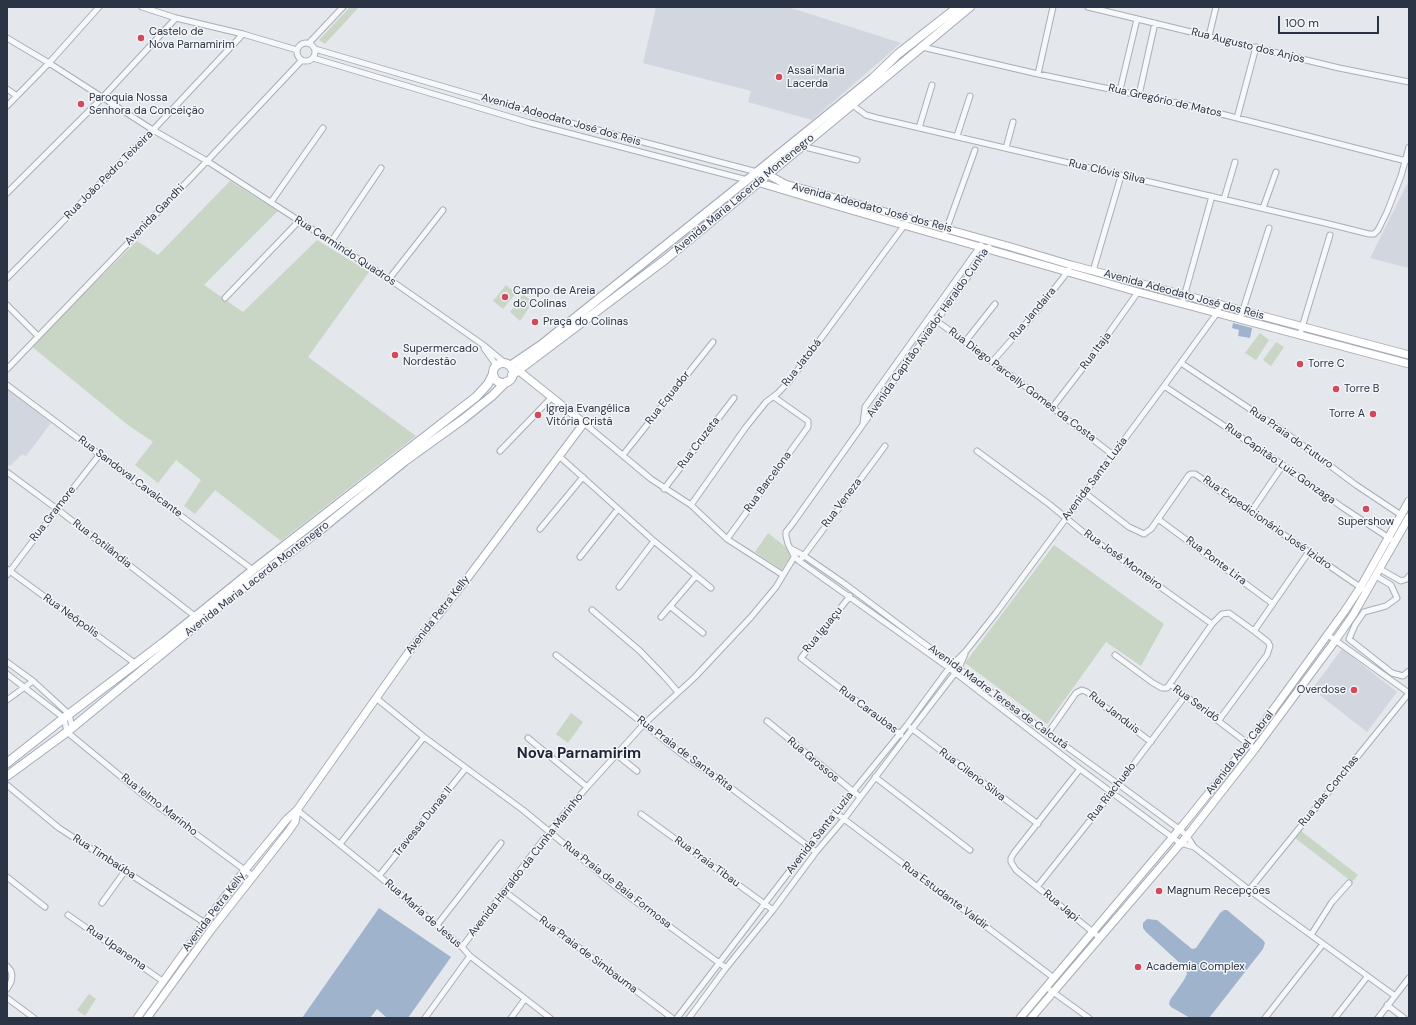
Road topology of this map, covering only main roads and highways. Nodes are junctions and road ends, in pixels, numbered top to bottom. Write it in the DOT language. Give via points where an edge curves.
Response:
graph roads {
  1 [pos="958,7"];
  2 [pos="970,7"];
  3 [pos="850,101"];
  4 [pos="757,172"];
  5 [pos="767,174"];
  6 [pos="757,182"];
  7 [pos="945,232"];
  8 [pos="1070,269"];
  9 [pos="1375,346"];
  10 [pos="1373,354"];
  11 [pos="1409,355"];
  12 [pos="508,364"];
  13 [pos="1409,364"];
  14 [pos="516,373"];
  15 [pos="493,374"];
  16 [pos="506,382"];
  17 [pos="1409,501"];
  18 [pos="1409,517"];
  19 [pos="164,642"];
  20 [pos="169,649"];
  21 [pos="7,763"];
  22 [pos="7,776"];
  23 [pos="298,810"];
  24 [pos="1049,989"];
  25 [pos="137,1018"];
  26 [pos="147,1018"];
  27 [pos="1020,1018"];
  28 [pos="1031,1018"];
  1 -- 3 [label="main road, Avenida Maria Lacerda Montenegro" via="898,54"];
  2 -- 3 [label="main road, Avenida Maria Lacerda Montenegro"];
  3 -- 4 [label="main road, Avenida Maria Lacerda Montenegro"];
  3 -- 5 [label="main road, Avenida Maria Lacerda Montenegro"];
  4 -- 5 [label="main road, Avenida Adeodato José dos Reis"];
  4 -- 12 [label="main road, Avenida Maria Lacerda Montenegro" via="541,345"];
  5 -- 6 [label="main road, Avenida Maria Lacerda Montenegro"];
  5 -- 7 [label="main road, Avenida Adeodato José dos Reis" via="785,184 908,218"];
  6 -- 7 [label="main road, Avenida Adeodato José dos Reis" via="905,226"];
  6 -- 14 [label="main road, Avenida Maria Lacerda Montenegro" via="666,259"];
  7 -- 8 [label="main road, Avenida Adeodato José dos Reis" via="980,247"];
  7 -- 8 [label="main road, Avenida Adeodato José dos Reis" via="985,239"];
  8 -- 9 [label="main road, Avenida Adeodato José dos Reis" via="1093,271"];
  8 -- 10 [label="main road, Avenida Adeodato José dos Reis" via="1138,292"];
  9 -- 10 [label="main road"];
  9 -- 11 [label="main road, Avenida Adeodato José dos Reis"];
  10 -- 13 [label="main road, Avenida Adeodato José dos Reis"];
  12 -- 14 [label="main road"];
  12 -- 15 [label="main road" via="501,363 496,366"];
  14 -- 16 [label="main road"];
  14 -- 23 [label="main road, Avenida Petra Kelly" via="584,423 429,626"];
  15 -- 16 [label="main road" via="498,381"];
  15 -- 19 [label="main road, Avenida Maria Lacerda Montenegro" via="476,397"];
  16 -- 20 [label="main road, Avenida Maria Lacerda Montenegro" via="492,396 405,461"];
  17 -- 24 [label="main road, Avenida Abel Cabral" via="1360,588 1249,743 1054,978"];
  18 -- 24 [label="main road, Avenida Abel Cabral" via="1367,592 1335,641 1255,749 1187,836 1099,937"];
  19 -- 20 [label="main road"];
  19 -- 21 [label="main road, Avenida Maria Lacerda Montenegro"];
  20 -- 22 [label="main road, Avenida Maria Lacerda Montenegro" via="70,730"];
  23 -- 25 [label="main road, Avenida Petra Kelly" via="287,819 245,870"];
  23 -- 26 [label="main road, Avenida Petra Kelly" via="295,822 288,832 211,930"];
  24 -- 27 [label="main road, Avenida Abel Cabral"];
  24 -- 28 [label="main road, Avenida Abel Cabral"];
}
